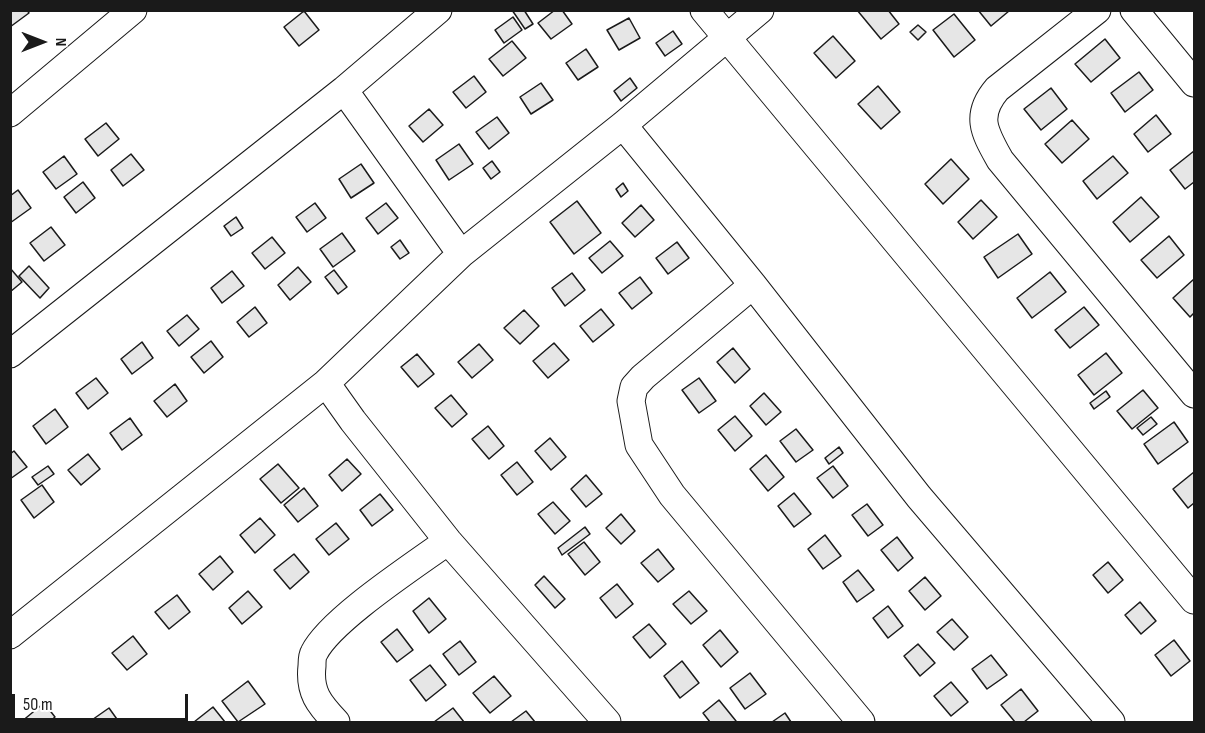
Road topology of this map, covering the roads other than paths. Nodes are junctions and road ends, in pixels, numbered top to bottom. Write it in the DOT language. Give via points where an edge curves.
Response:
graph roads {
  1 [pos="133,10"];
  2 [pos="438,10"];
  3 [pos="704,10"];
  4 [pos="760,10"];
  5 [pos="1097,10"];
  6 [pos="1134,10"];
  7 [pos="726,38"];
  8 [pos="1194,83"];
  9 [pos="344,90"];
  10 [pos="10,112"];
  11 [pos="623,125"];
  12 [pos="461,254"];
  13 [pos="753,285"];
  14 [pos="10,354"];
  15 [pos="326,382"];
  16 [pos="1194,394"];
  17 [pos="448,542"];
  18 [pos="1194,600"];
  19 [pos="11,634"];
  20 [pos="336,723"];
  21 [pos="607,723"];
  22 [pos="861,723"];
  23 [pos="1111,723"];
  1 -- 10 [label="street"];
  2 -- 9 [label="street"];
  3 -- 7 [label="street"];
  4 -- 7 [label="street"];
  5 -- 16 [label="street" via="997,89 982,119 985,134 1000,160"];
  6 -- 8 [label="street"];
  7 -- 11 [label="street"];
  7 -- 18 [label="street"];
  9 -- 12 [label="street"];
  9 -- 14 [label="street"];
  11 -- 12 [label="street"];
  11 -- 13 [label="street"];
  12 -- 15 [label="street"];
  13 -- 22 [label="street" via="634,387 631,400 639,445 672,495"];
  13 -- 23 [label="street" via="919,497"];
  15 -- 17 [label="street"];
  15 -- 19 [label="street"];
  17 -- 20 [label="street" via="352,612 313,654 314,691"];
  17 -- 21 [label="street"];
}
